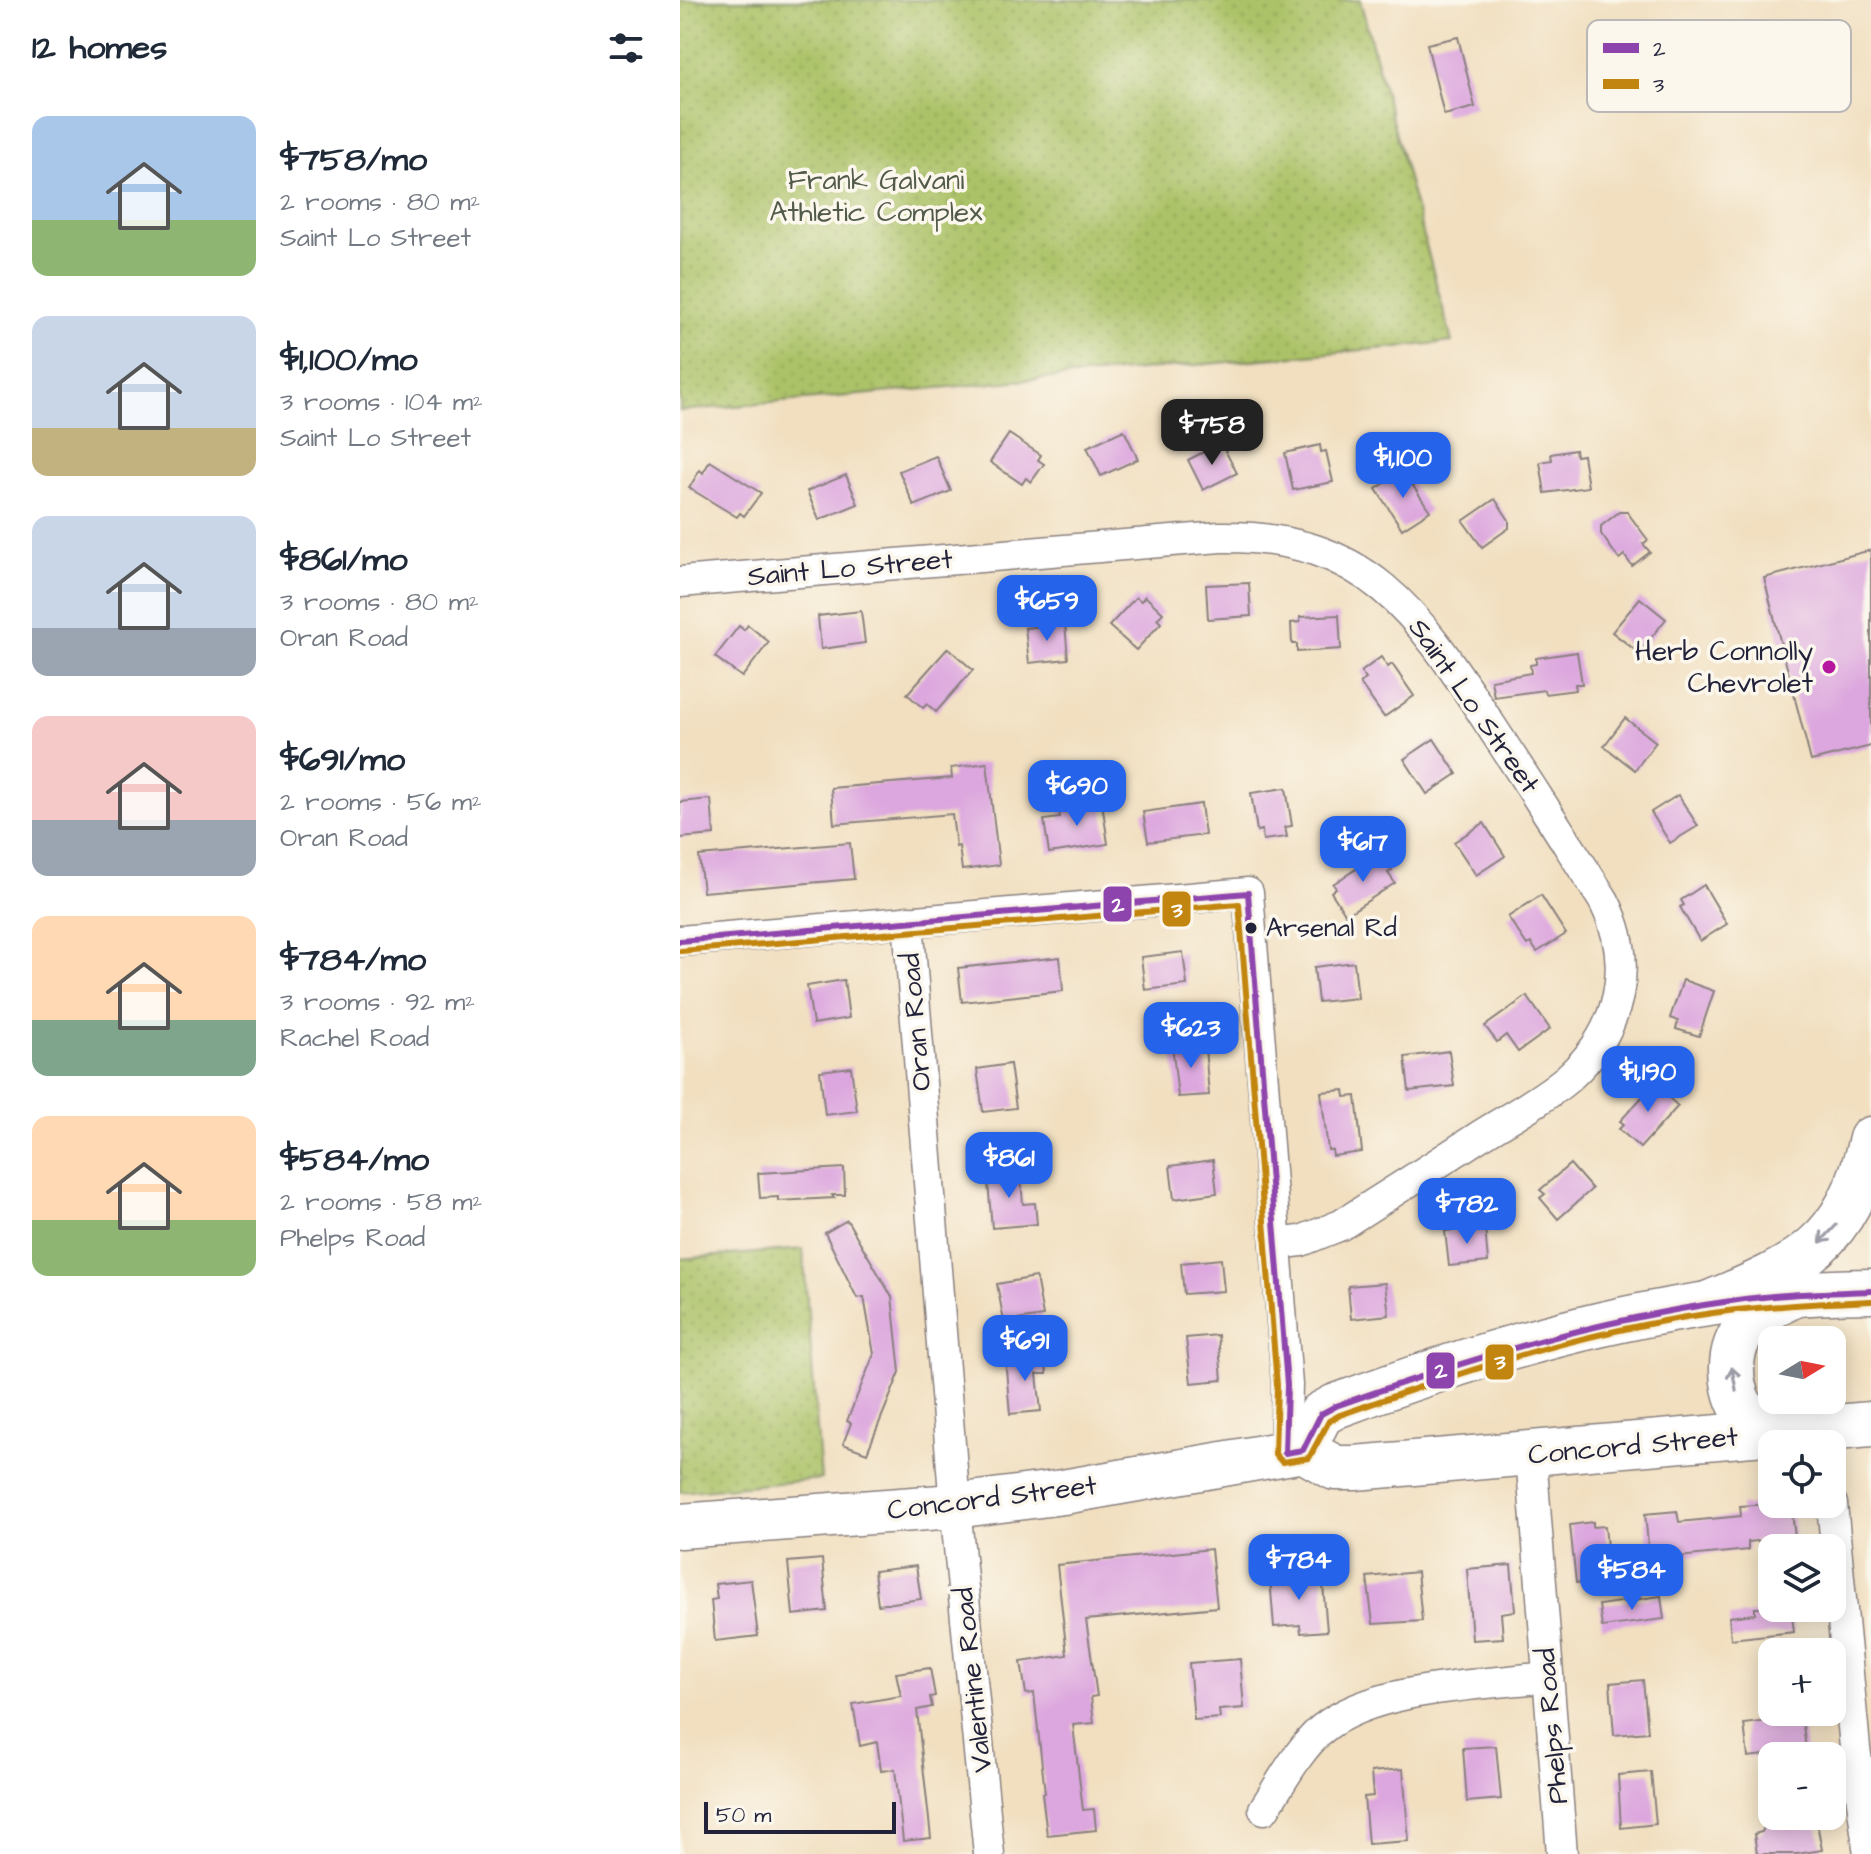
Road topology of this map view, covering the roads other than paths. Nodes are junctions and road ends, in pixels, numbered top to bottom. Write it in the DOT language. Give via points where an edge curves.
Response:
graph roads {
  1 [pos="680,582"];
  2 [pos="908,921"];
  3 [pos="680,941"];
  4 [pos="1871,1139"];
  5 [pos="1276,1244"];
  6 [pos="1871,1291"];
  7 [pos="1796,1294"];
  8 [pos="1707,1304"];
  9 [pos="1871,1424"];
  10 [pos="1793,1430"];
  11 [pos="1839,1430"];
  12 [pos="1758,1439"];
  13 [pos="1294,1452"];
  14 [pos="1531,1455"];
  15 [pos="955,1506"];
  16 [pos="1833,1518"];
  17 [pos="680,1526"];
  18 [pos="1548,1677"];
  19 [pos="1264,1809"];
  20 [pos="989,1854"];
  21 [pos="1562,1854"];
  22 [pos="1869,1854"];
  1 -- 5 [label="street, Saint Lo Street" via="1252,536 1311,547 1340,559 1391,594 1415,618 1454,669 1615,921 1621,945 1618,997 1599,1042 1567,1079 1341,1225 1301,1241"];
  2 -- 3 [label="street"];
  2 -- 5 [label="street" via="1248,893"];
  2 -- 15 [label="street, Oran Road"];
  4 -- 8 [label="main road, one-way" via="1856,1192 1827,1237 1777,1273"];
  5 -- 13 [label="street"];
  6 -- 7 [label="main road"];
  7 -- 8 [label="main road"];
  10 -- 7 [label="main road, one-way" via="1759,1421 1742,1406 1732,1380 1731,1355 1756,1316"];
  8 -- 13 [label="main road" via="1538,1340 1379,1391 1321,1414"];
  9 -- 11 [label="main road, Concord Street"];
  12 -- 14 [label="main road, Concord Street"];
  13 -- 14 [label="main road, Concord Street" via="1335,1468"];
  13 -- 15 [label="main road, Concord Street"];
  14 -- 18 [label="street, Phelps Road"];
  15 -- 17 [label="main road, Concord Street"];
  15 -- 20 [label="street, Valentine Road"];
  16 -- 22 [label="street"];
  18 -- 19 [label="street" via="1386,1697 1352,1710 1322,1729"];
  18 -- 21 [label="street, Phelps Road"];
}
